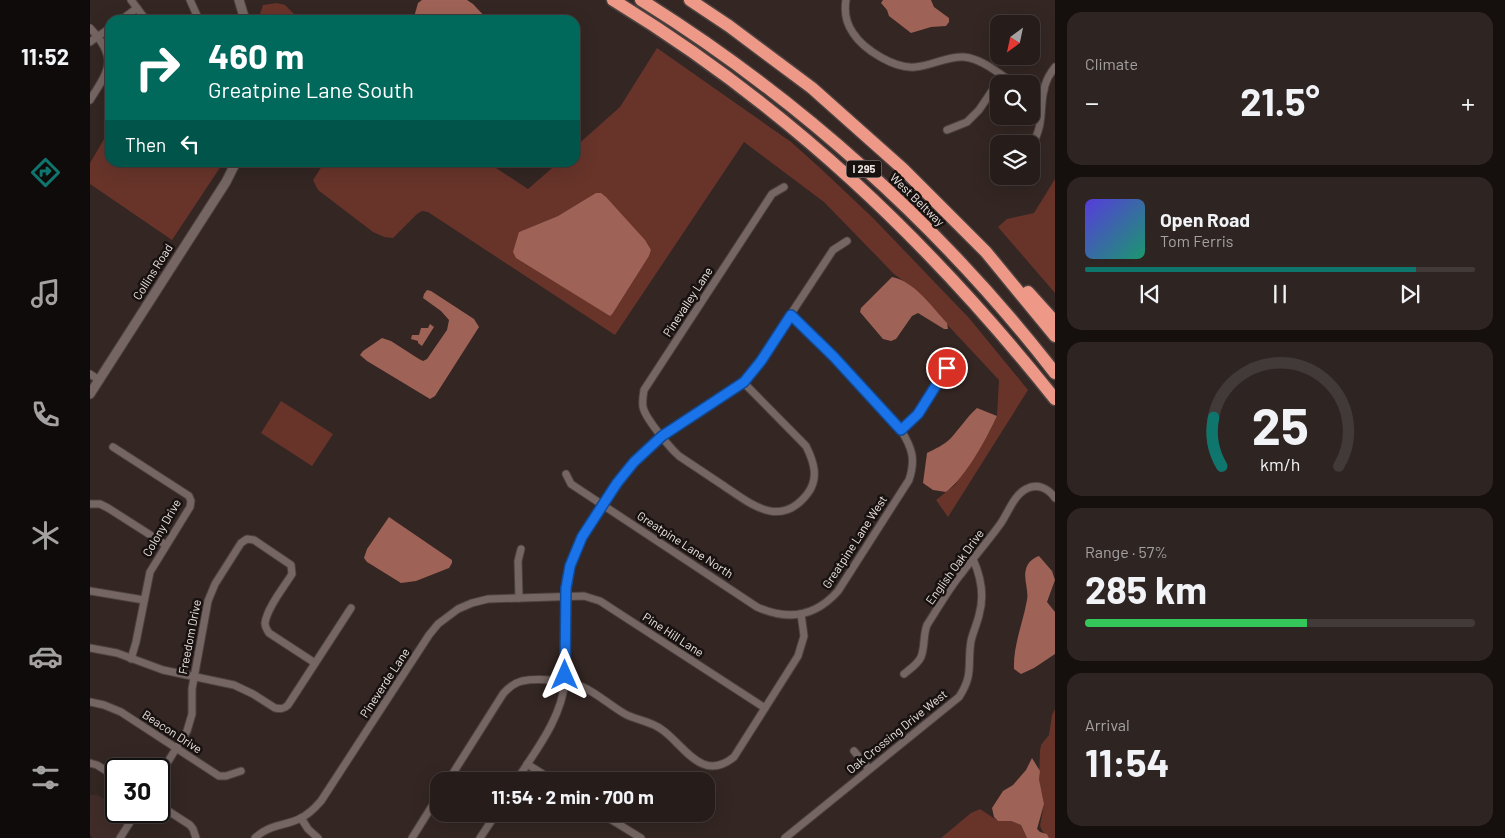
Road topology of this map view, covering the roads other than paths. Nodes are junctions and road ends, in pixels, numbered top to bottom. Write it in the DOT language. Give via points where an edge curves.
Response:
graph roads {
  1 [pos="131,0"];
  2 [pos="190,0"];
  3 [pos="239,0"];
  4 [pos="614,0"];
  5 [pos="641,0"];
  6 [pos="690,0"];
  7 [pos="846,0"];
  8 [pos="137,8"];
  9 [pos="128,15"];
  10 [pos="142,15"];
  11 [pos="197,15"];
  12 [pos="244,15"];
  13 [pos="90,28"];
  14 [pos="105,32"];
  15 [pos="98,37"];
  16 [pos="90,42"];
  17 [pos="105,48"];
  18 [pos="1055,67"];
  19 [pos="105,75"];
  20 [pos="1000,75"];
  21 [pos="1040,90"];
  22 [pos="1044,90"];
  23 [pos="990,94"];
  24 [pos="90,100"];
  25 [pos="947,130"];
  26 [pos="1037,135"];
  27 [pos="234,167"];
  28 [pos="784,187"];
  29 [pos="847,241"];
  30 [pos="986,252"];
  31 [pos="791,315"];
  32 [pos="1055,322"];
  33 [pos="1055,336"];
  34 [pos="949,354"];
  35 [pos="1055,373"];
  36 [pos="90,374"];
  37 [pos="99,380"];
  38 [pos="744,382"];
  39 [pos="90,394"];
  40 [pos="1055,399"];
  41 [pos="901,430"];
  42 [pos="662,436"];
  43 [pos="113,447"];
  44 [pos="566,474"];
  45 [pos="1055,498"];
  46 [pos="90,504"];
  47 [pos="603,505"];
  48 [pos="166,545"];
  49 [pos="521,549"];
  50 [pos="973,559"];
  51 [pos="90,591"];
  52 [pos="565,596"];
  53 [pos="519,598"];
  54 [pos="144,600"];
  55 [pos="351,608"];
  56 [pos="801,614"];
  57 [pos="90,648"];
  58 [pos="131,659"];
  59 [pos="315,663"];
  60 [pos="904,674"];
  61 [pos="194,676"];
  62 [pos="565,681"];
  63 [pos="90,702"];
  64 [pos="765,708"];
  65 [pos="176,748"];
  66 [pos="854,751"];
  67 [pos="170,758"];
  68 [pos="90,763"];
  69 [pos="527,764"];
  70 [pos="869,769"];
  71 [pos="105,770"];
  72 [pos="241,771"];
  73 [pos="454,772"];
  74 [pos="522,772"];
  75 [pos="540,772"];
  76 [pos="430,809"];
  77 [pos="170,812"];
  78 [pos="301,818"];
  79 [pos="491,822"];
  80 [pos="615,822"];
  81 [pos="129,823"];
  82 [pos="120,838"];
  83 [pos="196,838"];
  84 [pos="256,838"];
  85 [pos="318,838"];
  86 [pos="412,838"];
  87 [pos="480,838"];
  88 [pos="641,838"];
  89 [pos="785,838"];
  1 -- 8 [label="street"];
  2 -- 11 [label="street"];
  3 -- 12 [label="street"];
  4 -- 40 [label="highway" via="729,78 860,186 969,297"];
  5 -- 35 [label="highway, West Beltway / I 295" via="768,89 871,175 968,272"];
  6 -- 30 [label="highway, West Beltway / I 295" via="812,88 903,168"];
  7 -- 20 [label="street" via="845,12 852,33 862,44 893,64 913,68 947,58 965,58"];
  8 -- 9 [label="street"];
  8 -- 10 [label="street"];
  13 -- 15 [label="street"];
  14 -- 15 [label="street"];
  15 -- 16 [label="street"];
  15 -- 17 [label="street"];
  18 -- 22 [label="street"];
  19 -- 24 [label="street"];
  21 -- 22 [label="street"];
  22 -- 26 [label="street"];
  23 -- 25 [label="street" via="967,122"];
  27 -- 37 [label="street, Collins Road"];
  28 -- 42 [label="street, Pinevalley Lane" via="772,194 644,390 645,412"];
  29 -- 31 [label="street" via="833,250"];
  30 -- 32 [label="highway"];
  30 -- 33 [label="highway, West Beltway / I 295"];
  31 -- 38 [label="street"];
  31 -- 41 [label="street"];
  34 -- 41 [label="street" via="947,368 918,414"];
  36 -- 37 [label="street"];
  37 -- 39 [label="street, Collins Road"];
  38 -- 42 [label="street"];
  38 -- 42 [label="street, Pinevalley Lane" via="806,446 813,459 814,481 795,506 785,511 754,507 671,450"];
  41 -- 56 [label="street, Greatpine Lane West" via="913,457 909,480 830,601"];
  42 -- 47 [label="street" via="634,462"];
  43 -- 48 [label="street, Colony Drive" via="189,496 190,507"];
  44 -- 47 [label="street, Greatpine Lane North" via="571,484"];
  45 -- 50 [label="street, English Oak Drive" via="1040,486 1024,489"];
  46 -- 48 [label="street" via="108,508"];
  47 -- 52 [label="street" via="575,552"];
  47 -- 56 [label="street, Greatpine Lane North" via="757,606 771,613"];
  48 -- 54 [label="street, Colony Drive" via="150,572"];
  49 -- 53 [label="street" via="518,561"];
  50 -- 60 [label="street, English Oak Drive" via="927,625 922,655"];
  50 -- 70 [label="street, Oak Crossing Drive West" via="981,578 982,594 965,686 959,697"];
  51 -- 54 [label="street"];
  52 -- 53 [label="street, Pineverde Lane"];
  52 -- 62 [label="street"];
  52 -- 64 [label="street, Pine Hill Lane" via="584,596 600,601"];
  53 -- 78 [label="street, Pineverde Lane" via="472,603 438,624 321,802"];
  54 -- 58 [label="street, Colony Drive"];
  55 -- 59 [label="street"];
  56 -- 64 [label="street" via="804,636 801,648"];
  57 -- 58 [label="street"];
  58 -- 61 [label="street"];
  59 -- 61 [label="street" via="288,705 280,709 243,688"];
  59 -- 61 [label="street, Freedom Drive" via="266,629 269,611 292,569 288,562 248,539 241,543 210,594"];
  61 -- 65 [label="street, Freedom Drive" via="190,723"];
  62 -- 64 [label="street" via="583,686 631,717 660,728 693,759 710,765 728,762 734,756"];
  62 -- 69 [label="street" via="553,723"];
  62 -- 73 [label="street" via="523,681 508,688"];
  63 -- 65 [label="street, Beacon Drive" via="121,712"];
  65 -- 67 [label="street, Freedom Drive"];
  65 -- 72 [label="street, Beacon Drive" via="219,776"];
  66 -- 70 [label="street"];
  68 -- 71 [label="street"];
  69 -- 74 [label="street"];
  69 -- 75 [label="street"];
  70 -- 89 [label="street, Oak Crossing Drive West"];
  76 -- 86 [label="street"];
  77 -- 83 [label="street" via="190,825"];
  78 -- 84 [label="street, Pineverde Lane" via="272,826"];
  78 -- 85 [label="street"];
  79 -- 87 [label="street"];
  80 -- 88 [label="street"];
  81 -- 82 [label="street"];
}
